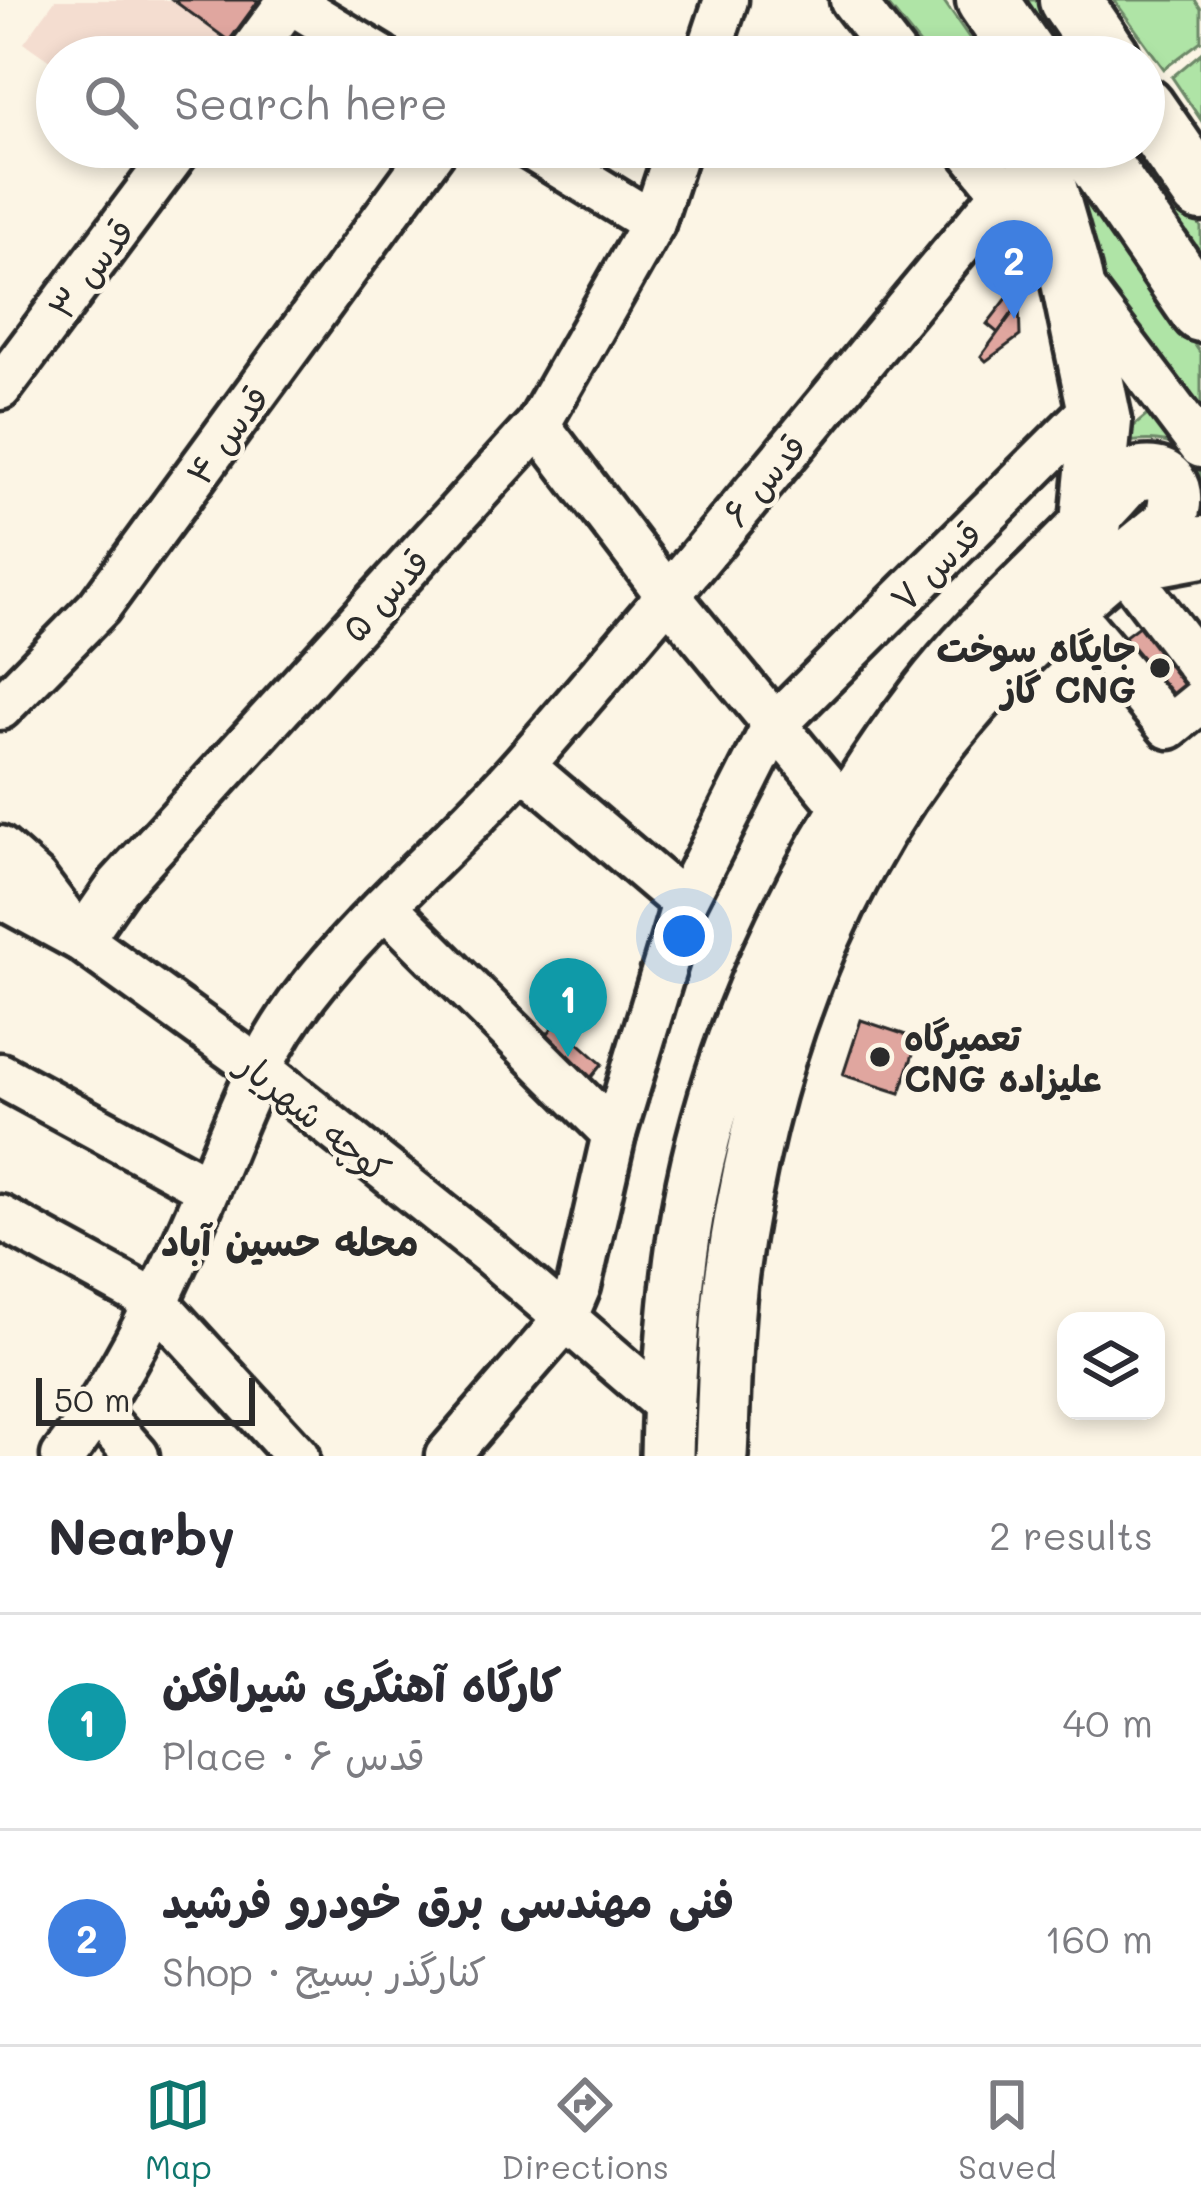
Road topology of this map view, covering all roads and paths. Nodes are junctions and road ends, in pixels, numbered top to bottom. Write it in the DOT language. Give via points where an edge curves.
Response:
graph roads {
  1 [pos="290,0"];
  2 [pos="726,0"];
  3 [pos="852,0"];
  4 [pos="984,0"];
  5 [pos="1070,0"];
  6 [pos="263,36"];
  7 [pos="347,36"];
  8 [pos="714,36"];
  9 [pos="880,36"];
  10 [pos="995,36"];
  11 [pos="1011,36"];
  12 [pos="1095,36"];
  13 [pos="1165,138"];
  14 [pos="164,168"];
  15 [pos="421,168"];
  16 [pos="563,168"];
  17 [pos="671,168"];
  18 [pos="1102,168"];
  19 [pos="1018,170"];
  20 [pos="1201,190"];
  21 [pos="653,223"];
  22 [pos="1070,272"];
  23 [pos="1201,311"];
  24 [pos="0,388"];
  25 [pos="1097,404"];
  26 [pos="538,425"];
  27 [pos="1201,446"];
  28 [pos="1106,543"];
  29 [pos="1201,547"];
  30 [pos="666,593"];
  31 [pos="1068,607"];
  32 [pos="1201,668"];
  33 [pos="1201,701"];
  34 [pos="0,708"];
  35 [pos="773,727"];
  36 [pos="523,766"];
  37 [pos="844,808"];
  38 [pos="0,848"];
  39 [pos="119,885"];
  40 [pos="18,888"];
  41 [pos="684,903"];
  42 [pos="385,906"];
  43 [pos="80,940"];
  44 [pos="257,1067"];
  45 [pos="0,1075"];
  46 [pos="614,1134"];
  47 [pos="208,1188"];
  48 [pos="0,1217"];
  49 [pos="156,1302"];
  50 [pos="564,1321"];
  51 [pos="97,1412"];
  52 [pos="667,1431"];
  53 [pos="722,1435"];
  54 [pos="63,1456"];
  55 [pos="137,1456"];
  56 [pos="297,1456"];
  57 [pos="447,1456"];
  1 -- 6 [label="street"];
  1 -- 7 [label="street"];
  2 -- 8 [label="street"];
  3 -- 9 [label="street"];
  4 -- 10 [label="highway"];
  4 -- 11 [label="highway"];
  5 -- 12 [label="highway"];
  13 -- 20 [label="highway"];
  14 -- 24 [label="street, قدس ۳"];
  15 -- 34 [label="street, قدس ۴" via="99,607"];
  16 -- 21 [label="street"];
  17 -- 21 [label="street, قدس ۵"];
  18 -- 23 [label="highway"];
  19 -- 22 [label="highway"];
  19 -- 30 [label="street, قدس ۶"];
  21 -- 26 [label="street, قدس ۵"];
  22 -- 25 [label="highway"];
  22 -- 27 [label="street"];
  25 -- 28 [label="highway"];
  25 -- 35 [label="street, قدس ۷"];
  26 -- 30 [label="street"];
  26 -- 39 [label="street, قدس ۵"];
  28 -- 29 [label="highway"];
  28 -- 31 [label="main road"];
  28 -- 32 [label="street"];
  28 -- 37 [label="main road" via="1004,609 928,691"];
  30 -- 35 [label="street"];
  30 -- 36 [label="street, قدس ۶"];
  31 -- 33 [label="street" via="1169,727"];
  31 -- 53 [label="main road" via="962,716 886,815 794,1006 761,1110 731,1276"];
  35 -- 37 [label="street"];
  35 -- 41 [label="street, قدس ۷"];
  36 -- 41 [label="street"];
  36 -- 42 [label="street, قدس ۶"];
  37 -- 52 [label="main road" via="753,988 714,1107 676,1294"];
  38 -- 40 [label="street, کوچه شهریار"];
  39 -- 40 [label="street"];
  39 -- 43 [label="street, قدس ۵"];
  40 -- 43 [label="street, کوچه شهریار"];
  41 -- 46 [label="street, قدس ۷"];
  42 -- 44 [label="street, قدس ۶" via="307,992"];
  42 -- 46 [label="street"];
  43 -- 44 [label="street, کوچه شهریار"];
  44 -- 47 [label="street, قدس ۶"];
  44 -- 50 [label="street, کوچه شهریار"];
  45 -- 47 [label="street"];
  46 -- 50 [label="street, قدس ۷"];
  47 -- 49 [label="street, قدس ۶"];
  48 -- 49 [label="street"];
  49 -- 51 [label="street, قدس ۶"];
  49 -- 56 [label="street"];
  50 -- 52 [label="street, کوچه شهریار"];
  50 -- 57 [label="street"];
  51 -- 54 [label="street, قدس ۶"];
  51 -- 55 [label="street"];
  52 -- 53 [label="main road"];
}
